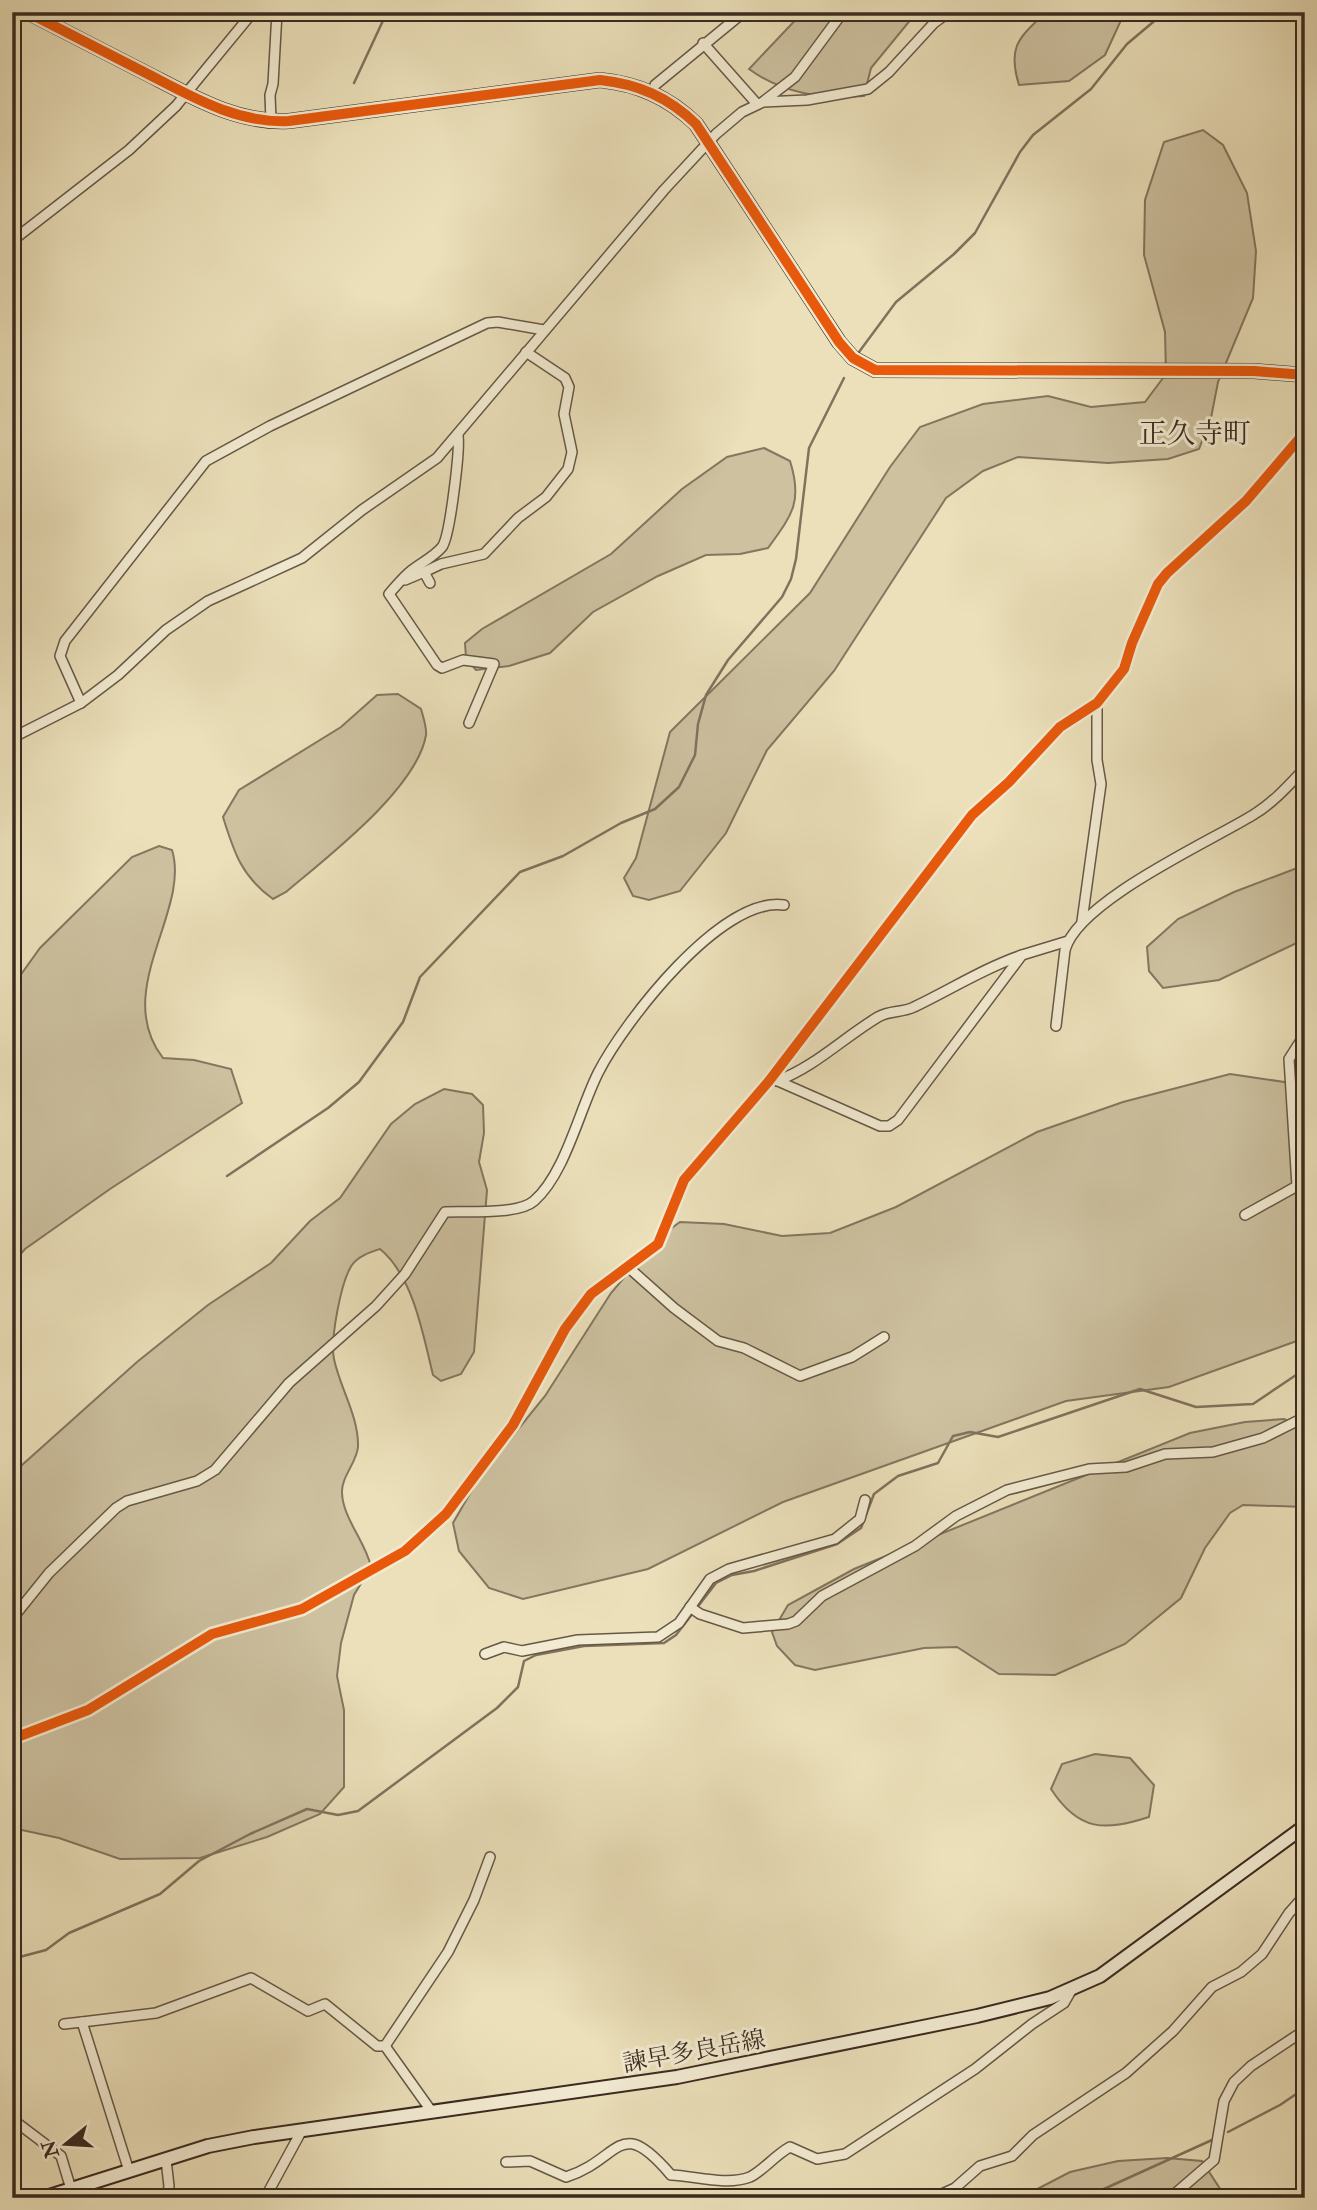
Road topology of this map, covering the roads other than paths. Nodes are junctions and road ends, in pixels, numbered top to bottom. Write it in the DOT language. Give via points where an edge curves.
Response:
graph roads {
  1 [pos="27,12"];
  2 [pos="253,12"];
  3 [pos="277,12"];
  4 [pos="744,12"];
  5 [pos="844,12"];
  6 [pos="949,12"];
  7 [pos="703,43"];
  8 [pos="655,85"];
  9 [pos="760,103"];
  10 [pos="271,121"];
  11 [pos="711,143"];
  12 [pos="12,241"];
  13 [pos="544,330"];
  14 [pos="526,352"];
  15 [pos="1305,375"];
  16 [pos="1305,432"];
  17 [pos="458,436"];
  18 [pos="424,572"];
  19 [pos="400,582"];
  20 [pos="430,583"];
  21 [pos="81,703"];
  22 [pos="1097,703"];
  23 [pos="469,723"];
  24 [pos="12,738"];
  25 [pos="1305,768"];
  26 [pos="784,905"];
  27 [pos="1082,921"];
  28 [pos="1068,941"];
  29 [pos="1022,956"];
  30 [pos="1056,1026"];
  31 [pos="1305,1034"];
  32 [pos="774,1079"];
  33 [pos="1245,1215"];
  34 [pos="628,1266"];
  35 [pos="884,1337"];
  36 [pos="1305,1417"];
  37 [pos="865,1500"];
  38 [pos="690,1607"];
  39 [pos="12,1619"];
  40 [pos="485,1654"];
  41 [pos="12,1739"];
  42 [pos="1305,1826"];
  43 [pos="490,1857"];
  44 [pos="1305,1895"];
  45 [pos="1072,1989"];
  46 [pos="82,2022"];
  47 [pos="64,2024"];
  48 [pos="1305,2030"];
  49 [pos="385,2046"];
  50 [pos="432,2112"];
  51 [pos="12,2119"];
  52 [pos="302,2130"];
  53 [pos="166,2160"];
  54 [pos="506,2162"];
  55 [pos="129,2171"];
  56 [pos="274,2182"];
  57 [pos="71,2189"];
  58 [pos="43,2198"];
  59 [pos="167,2198"];
  60 [pos="257,2198"];
  61 [pos="265,2198"];
  62 [pos="933,2198"];
  63 [pos="1170,2198"];
  1 -- 10 [label="street" via="193,97 235,115"];
  2 -- 12 [label="street, bridge" via="176,106 130,150"];
  3 -- 10 [label="street"];
  4 -- 7 [label="street"];
  5 -- 9 [label="street" via="795,77"];
  6 -- 9 [label="street" via="868,89"];
  7 -- 8 [label="street"];
  7 -- 9 [label="street"];
  9 -- 11 [label="street" via="742,112"];
  10 -- 11 [label="street" via="600,80 625,83 665,98"];
  11 -- 13 [label="street" via="664,190"];
  11 -- 15 [label="street" via="839,342 853,358 875,370"];
  13 -- 14 [label="street"];
  13 -- 21 [label="street" via="488,323 206,461 65,640 60,656"];
  14 -- 17 [label="street"];
  14 -- 18 [label="street" via="565,378 569,387 564,414 572,452 568,469 546,497 484,554"];
  16 -- 22 [label="street" via="1246,501 1167,573 1147,608 1124,669"];
  17 -- 19 [label="street" via="449,532 442,548"];
  17 -- 21 [label="street" via="437,457 303,558 208,601 166,630"];
  18 -- 19 [label="street"];
  18 -- 20 [label="street"];
  19 -- 23 [label="street" via="389,594 437,666 463,660 494,664"];
  21 -- 24 [label="street"];
  22 -- 27 [label="street" via="1101,785"];
  22 -- 32 [label="street" via="1060,727 972,815"];
  25 -- 27 [label="street" via="1255,814 1179,855"];
  26 -- 39 [label="street" via="748,910 724,926 645,1001 611,1051 558,1167 533,1202 521,1209 445,1212 405,1274 289,1383 215,1470 197,1481 116,1508 49,1573"];
  27 -- 28 [label="street"];
  28 -- 29 [label="street"];
  28 -- 30 [label="street"];
  29 -- 32 [label="street" via="910,1009 891,1011 801,1072"];
  29 -- 32 [label="street" via="898,1120 888,1126"];
  31 -- 33 [label="street" via="1289,1059 1297,1186"];
  32 -- 34 [label="street" via="684,1180 658,1244"];
  34 -- 35 [label="street" via="718,1341 744,1348 800,1376 852,1357"];
  34 -- 41 [label="street" via="591,1294 565,1329 513,1425 446,1514 405,1551 302,1609 212,1634 88,1710"];
  36 -- 38 [label="street" via="1263,1438 1213,1452 1166,1454 1126,1467 1089,1469 1007,1490 822,1596 788,1624 743,1628"];
  37 -- 38 [label="street" via="860,1519 835,1538 729,1569 710,1579"];
  38 -- 40 [label="street" via="669,1633 658,1637 578,1640 522,1651 504,1647"];
  42 -- 45 [label="street, 諫早多良岳線" via="1100,1976"];
  43 -- 49 [label="street" via="448,1952"];
  44 -- 62 [label="street" via="1262,1954 1212,1987 1173,2031 1126,2073 1032,2135 1012,2156 980,2166 955,2188"];
  45 -- 50 [label="street, 諫早多良岳線" via="977,2016 727,2068"];
  45 -- 54 [label="street" via="1065,2003 975,2069 845,2154 817,2159 790,2147 751,2176 731,2181 671,2175 650,2150 627,2143 590,2169 566,2177 530,2161"];
  46 -- 47 [label="street"];
  46 -- 49 [label="street" via="156,2013 251,1978 308,2011 325,2004 377,2046"];
  46 -- 55 [label="street"];
  48 -- 63 [label="street" via="1234,2082 1224,2101 1214,2160"];
  49 -- 50 [label="street"];
  50 -- 52 [label="street, 諫早多良岳線"];
  51 -- 57 [label="street" via="61,2156"];
  52 -- 53 [label="street, 諫早多良岳線" via="208,2146"];
  52 -- 56 [label="street"];
  53 -- 55 [label="street, 諫早多良岳線"];
  53 -- 59 [label="street"];
  55 -- 57 [label="street, 諫早多良岳線"];
  56 -- 60 [label="street"];
  56 -- 61 [label="street"];
  57 -- 58 [label="street, 諫早多良岳線"];
}
